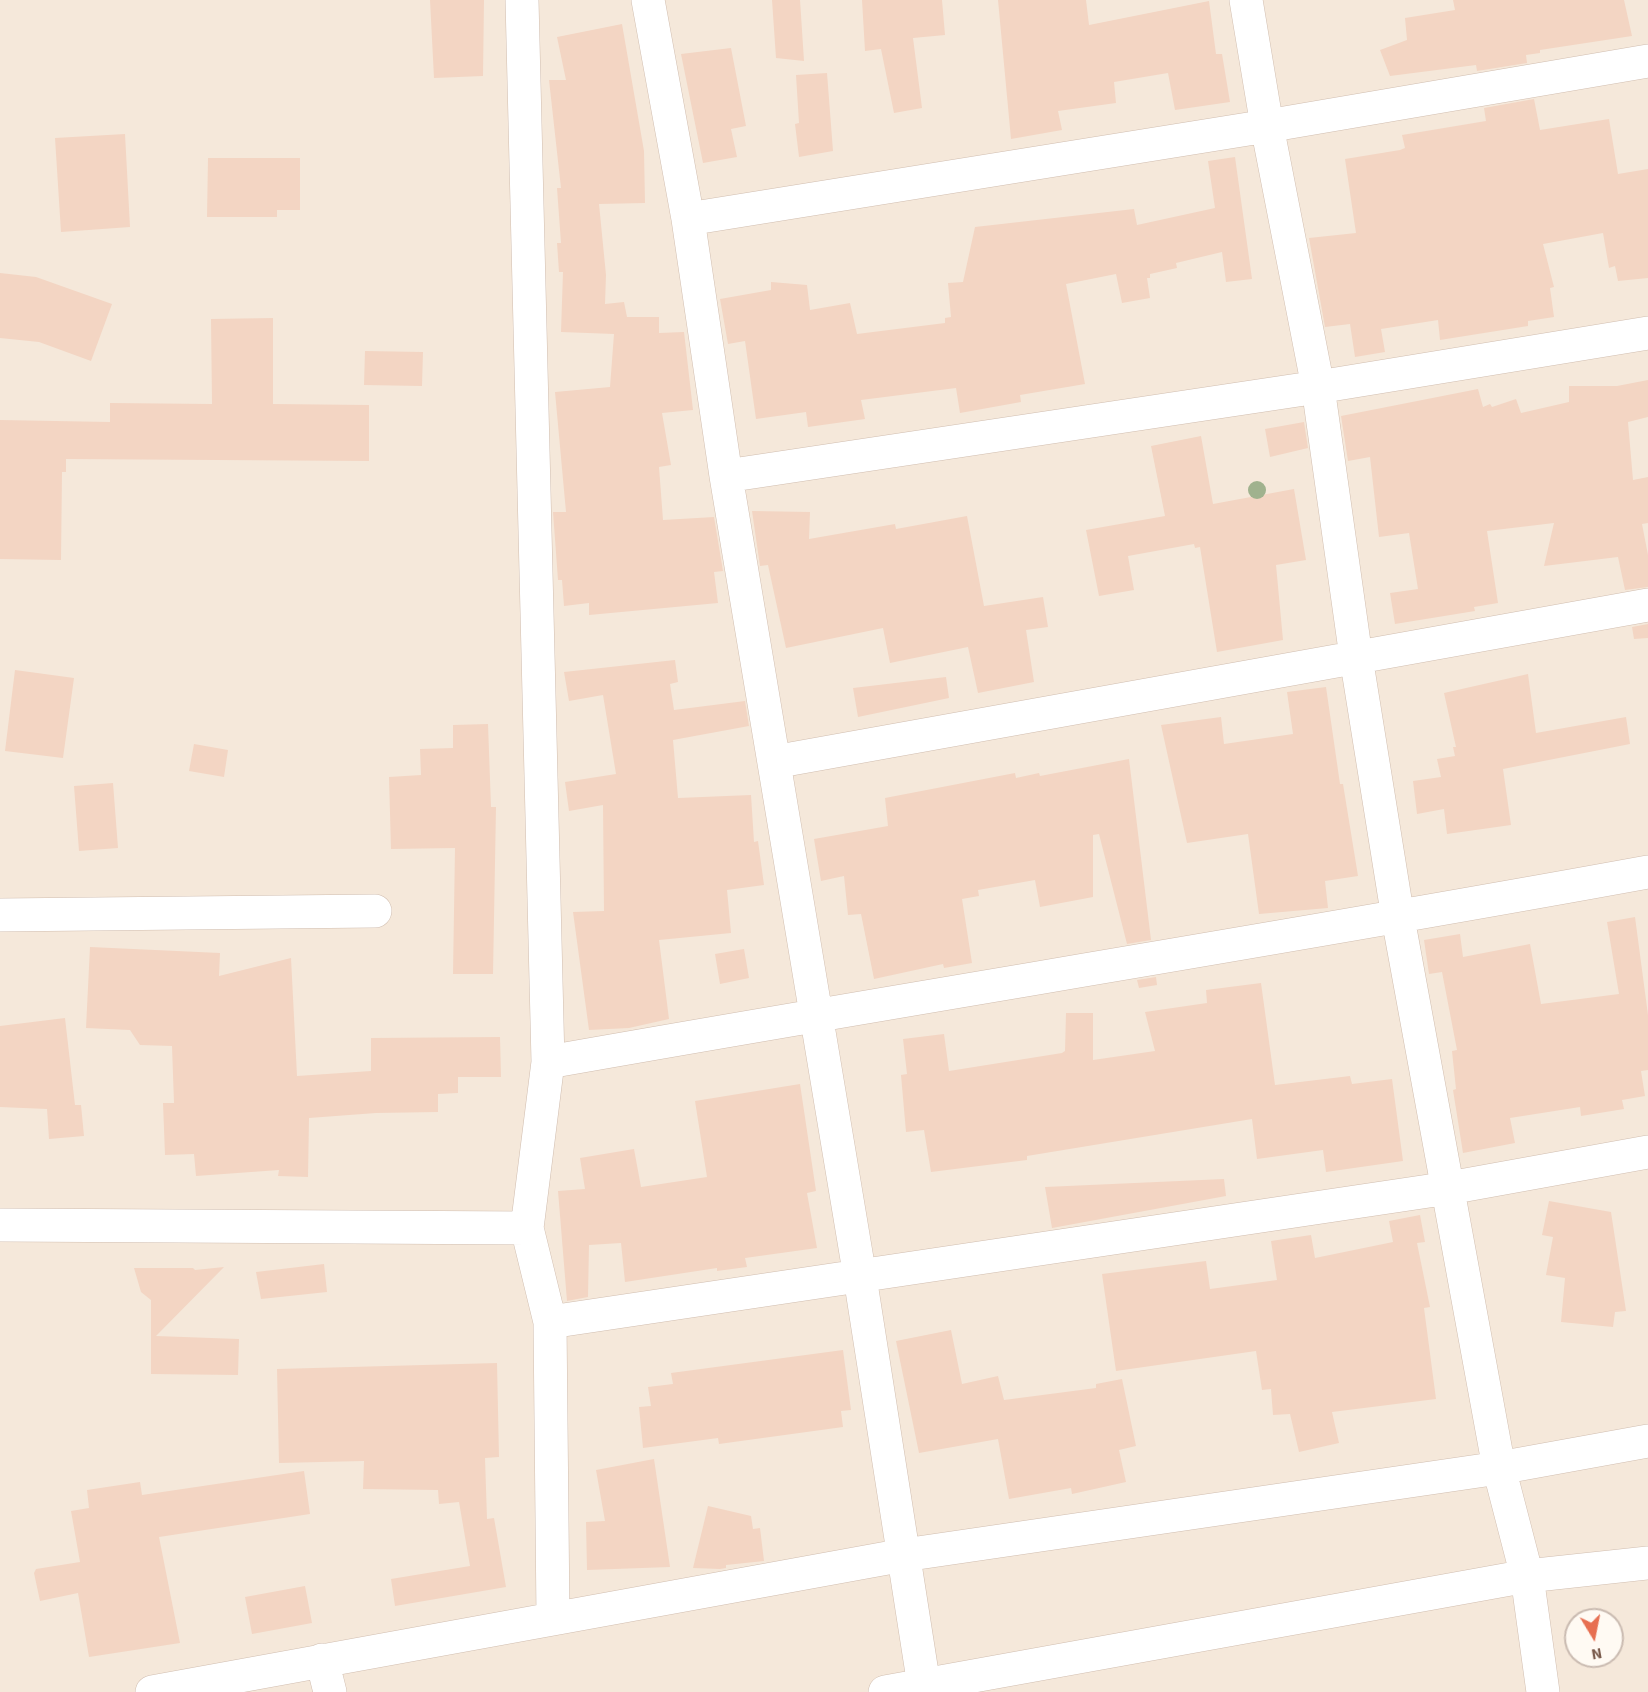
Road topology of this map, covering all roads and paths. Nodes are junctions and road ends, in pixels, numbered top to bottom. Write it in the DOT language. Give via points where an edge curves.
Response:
graph roads {
  1 [pos="522,0"];
  2 [pos="648,0"];
  3 [pos="1246,0"];
  4 [pos="1648,61"];
  5 [pos="1267,126"];
  6 [pos="688,219"];
  7 [pos="1648,333"];
  8 [pos="1318,387"];
  9 [pos="726,476"];
  10 [pos="1648,605"];
  11 [pos="1356,657"];
  12 [pos="774,762"];
  13 [pos="1648,873"];
  14 [pos="375,911"];
  15 [pos="0,915"];
  16 [pos="1398,918"];
  17 [pos="816,1014"];
  18 [pos="548,1062"];
  19 [pos="1648,1152"];
  20 [pos="1449,1188"];
  21 [pos="0,1225"];
  22 [pos="526,1228"];
  23 [pos="860,1277"];
  24 [pos="550,1322"];
  25 [pos="1648,1441"];
  26 [pos="1499,1468"];
  27 [pos="904,1554"];
  28 [pos="1648,1563"];
  29 [pos="1527,1576"];
  30 [pos="553,1618"];
  31 [pos="322,1660"];
  32 [pos="925,1688"];
  33 [pos="152,1692"];
  34 [pos="330,1692"];
  35 [pos="885,1692"];
  36 [pos="1543,1692"];
  1 -- 18 [label="street"];
  2 -- 6 [label="street"];
  3 -- 5 [label="street"];
  4 -- 5 [label="street"];
  5 -- 6 [label="street"];
  5 -- 8 [label="street"];
  6 -- 9 [label="street"];
  7 -- 8 [label="street"];
  8 -- 9 [label="street"];
  8 -- 11 [label="street"];
  9 -- 12 [label="street"];
  10 -- 11 [label="street"];
  11 -- 12 [label="street"];
  11 -- 16 [label="street"];
  12 -- 17 [label="street"];
  13 -- 16 [label="street"];
  14 -- 15 [label="street"];
  16 -- 17 [label="street"];
  16 -- 20 [label="street"];
  17 -- 18 [label="street"];
  17 -- 23 [label="street"];
  18 -- 22 [label="street"];
  19 -- 20 [label="street"];
  20 -- 23 [label="street"];
  20 -- 26 [label="street"];
  21 -- 22 [label="street"];
  22 -- 24 [label="street"];
  23 -- 24 [label="street"];
  23 -- 27 [label="street"];
  24 -- 30 [label="street"];
  25 -- 26 [label="street"];
  26 -- 27 [label="street"];
  26 -- 29 [label="street"];
  27 -- 30 [label="street"];
  27 -- 32 [label="street"];
  28 -- 29 [label="street"];
  29 -- 32 [label="street"];
  29 -- 36 [label="street"];
  30 -- 31 [label="street"];
  31 -- 33 [label="street"];
  31 -- 34 [label="street"];
  32 -- 35 [label="street"];
}
